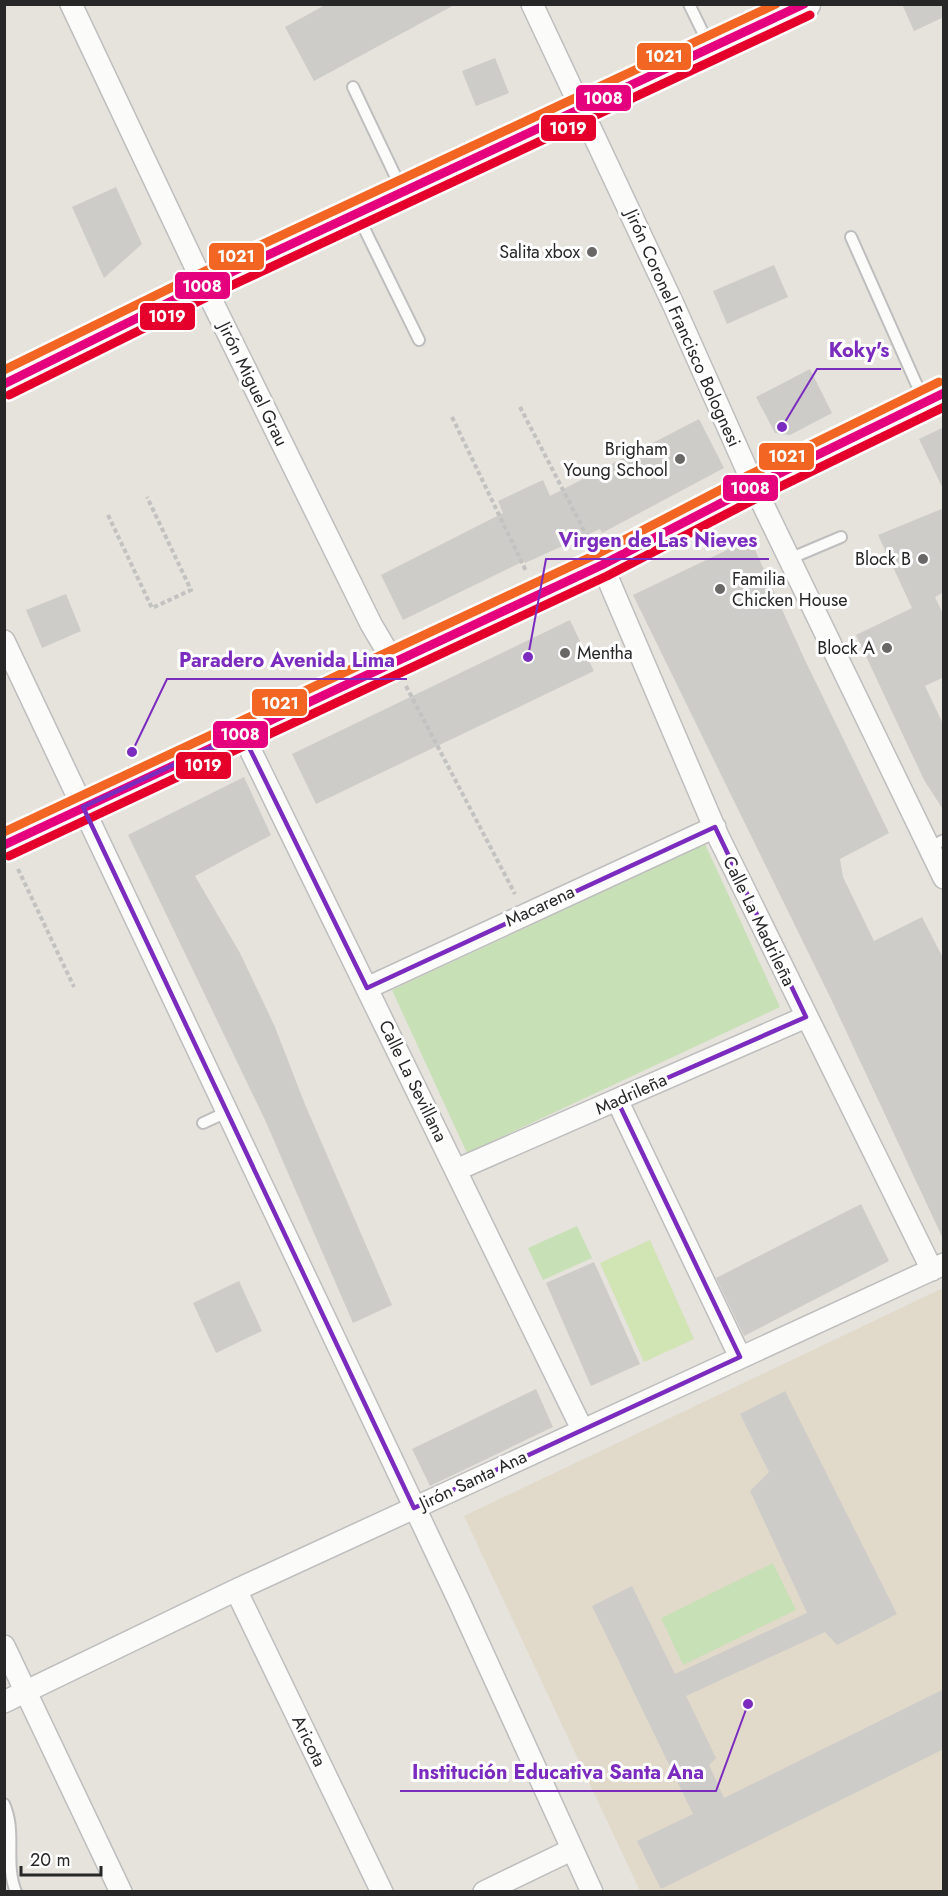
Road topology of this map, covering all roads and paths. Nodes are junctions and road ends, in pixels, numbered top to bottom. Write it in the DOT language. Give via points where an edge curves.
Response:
graph roads {
  1 [pos="71,4"];
  2 [pos="532,4"];
  3 [pos="689,4"];
  4 [pos="805,4"];
  5 [pos="711,50"];
  6 [pos="353,87"];
  7 [pos="582,109"];
  8 [pos="404,194"];
  9 [pos="358,215"];
  10 [pos="851,237"];
  11 [pos="204,285"];
  12 [pos="419,340"];
  13 [pos="4,384"];
  14 [pos="934,398"];
  15 [pos="520,407"];
  16 [pos="452,417"];
  17 [pos="754,486"];
  18 [pos="147,497"];
  19 [pos="108,515"];
  20 [pos="841,537"];
  21 [pos="789,559"];
  22 [pos="602,565"];
  23 [pos="538,596"];
  24 [pos="4,641"];
  25 [pos="394,663"];
  26 [pos="242,733"];
  27 [pos="83,807"];
  28 [pos="715,827"];
  29 [pos="6,844"];
  30 [pos="936,844"];
  31 [pos="944,878"];
  32 [pos="525,914"];
  33 [pos="74,987"];
  34 [pos="367,988"];
  35 [pos="806,1017"];
  36 [pos="616,1100"];
  37 [pos="227,1112"];
  38 [pos="203,1123"];
  39 [pos="456,1170"];
  40 [pos="938,1267"];
  41 [pos="740,1358"];
  42 [pos="582,1429"];
  43 [pos="414,1508"];
  44 [pos="236,1590"];
  45 [pos="4,1646"];
  46 [pos="26,1691"];
  47 [pos="4,1702"];
  48 [pos="4,1804"];
  49 [pos="571,1850"];
  50 [pos="16,1892"];
  51 [pos="121,1892"];
  52 [pos="382,1892"];
  53 [pos="484,1892"];
  54 [pos="592,1892"];
  1 -- 11 [label="street, Jirón Miguel Grau"];
  2 -- 7 [label="street, Jirón Coronel Francisco Bolognesi"];
  3 -- 5 [label="lane"];
  4 -- 5 [label="street"];
  5 -- 7 [label="street"];
  6 -- 8 [label="lane"];
  7 -- 8 [label="street"];
  7 -- 17 [label="street, Jirón Coronel Francisco Bolognesi"];
  8 -- 9 [label="street"];
  9 -- 11 [label="street"];
  9 -- 12 [label="lane"];
  10 -- 14 [label="lane"];
  11 -- 13 [label="street"];
  11 -- 25 [label="street, Jirón Miguel Grau" via="371,624"];
  14 -- 17 [label="street"];
  15 -- 22 [label="path"];
  16 -- 23 [label="path"];
  17 -- 21 [label="street, Jirón Coronel Francisco Bolognesi"];
  17 -- 22 [label="street"];
  18 -- 19 [label="path" via="191,590 161,604 152,608"];
  20 -- 21 [label="lane"];
  21 -- 30 [label="street, Jirón Coronel Francisco Bolognesi"];
  22 -- 23 [label="street"];
  22 -- 28 [label="street, Calle La Madrileña"];
  23 -- 25 [label="street"];
  24 -- 27 [label="street"];
  25 -- 26 [label="street"];
  25 -- 32 [label="path"];
  26 -- 27 [label="street"];
  26 -- 34 [label="street, Calle La Sevillana"];
  27 -- 29 [label="street"];
  27 -- 37 [label="street"];
  28 -- 32 [label="street, Macarena"];
  28 -- 35 [label="street, Calle La Madrileña"];
  29 -- 33 [label="path"];
  30 -- 31 [label="street, Jirón Coronel Francisco Bolognesi"];
  32 -- 34 [label="street, Macarena"];
  34 -- 39 [label="street, Calle La Sevillana"];
  35 -- 36 [label="street, Madrileña"];
  35 -- 40 [label="street, Calle La Madrileña"];
  36 -- 39 [label="street, Madrileña"];
  36 -- 41 [label="street"];
  37 -- 38 [label="lane"];
  37 -- 43 [label="street"];
  39 -- 42 [label="street, Calle La Sevillana"];
  40 -- 41 [label="street, Jirón Santa Ana"];
  41 -- 42 [label="street, Jirón Santa Ana"];
  42 -- 43 [label="street, Jirón Santa Ana"];
  43 -- 44 [label="street, Jirón Santa Ana"];
  43 -- 49 [label="street"];
  44 -- 46 [label="street, Jirón Santa Ana"];
  44 -- 52 [label="street, Aricota"];
  45 -- 46 [label="street"];
  46 -- 47 [label="street, Jirón Santa Ana"];
  46 -- 51 [label="street"];
  48 -- 50 [label="lane" via="10,1830 9,1865"];
  49 -- 53 [label="street"];
  49 -- 54 [label="street"];
}
